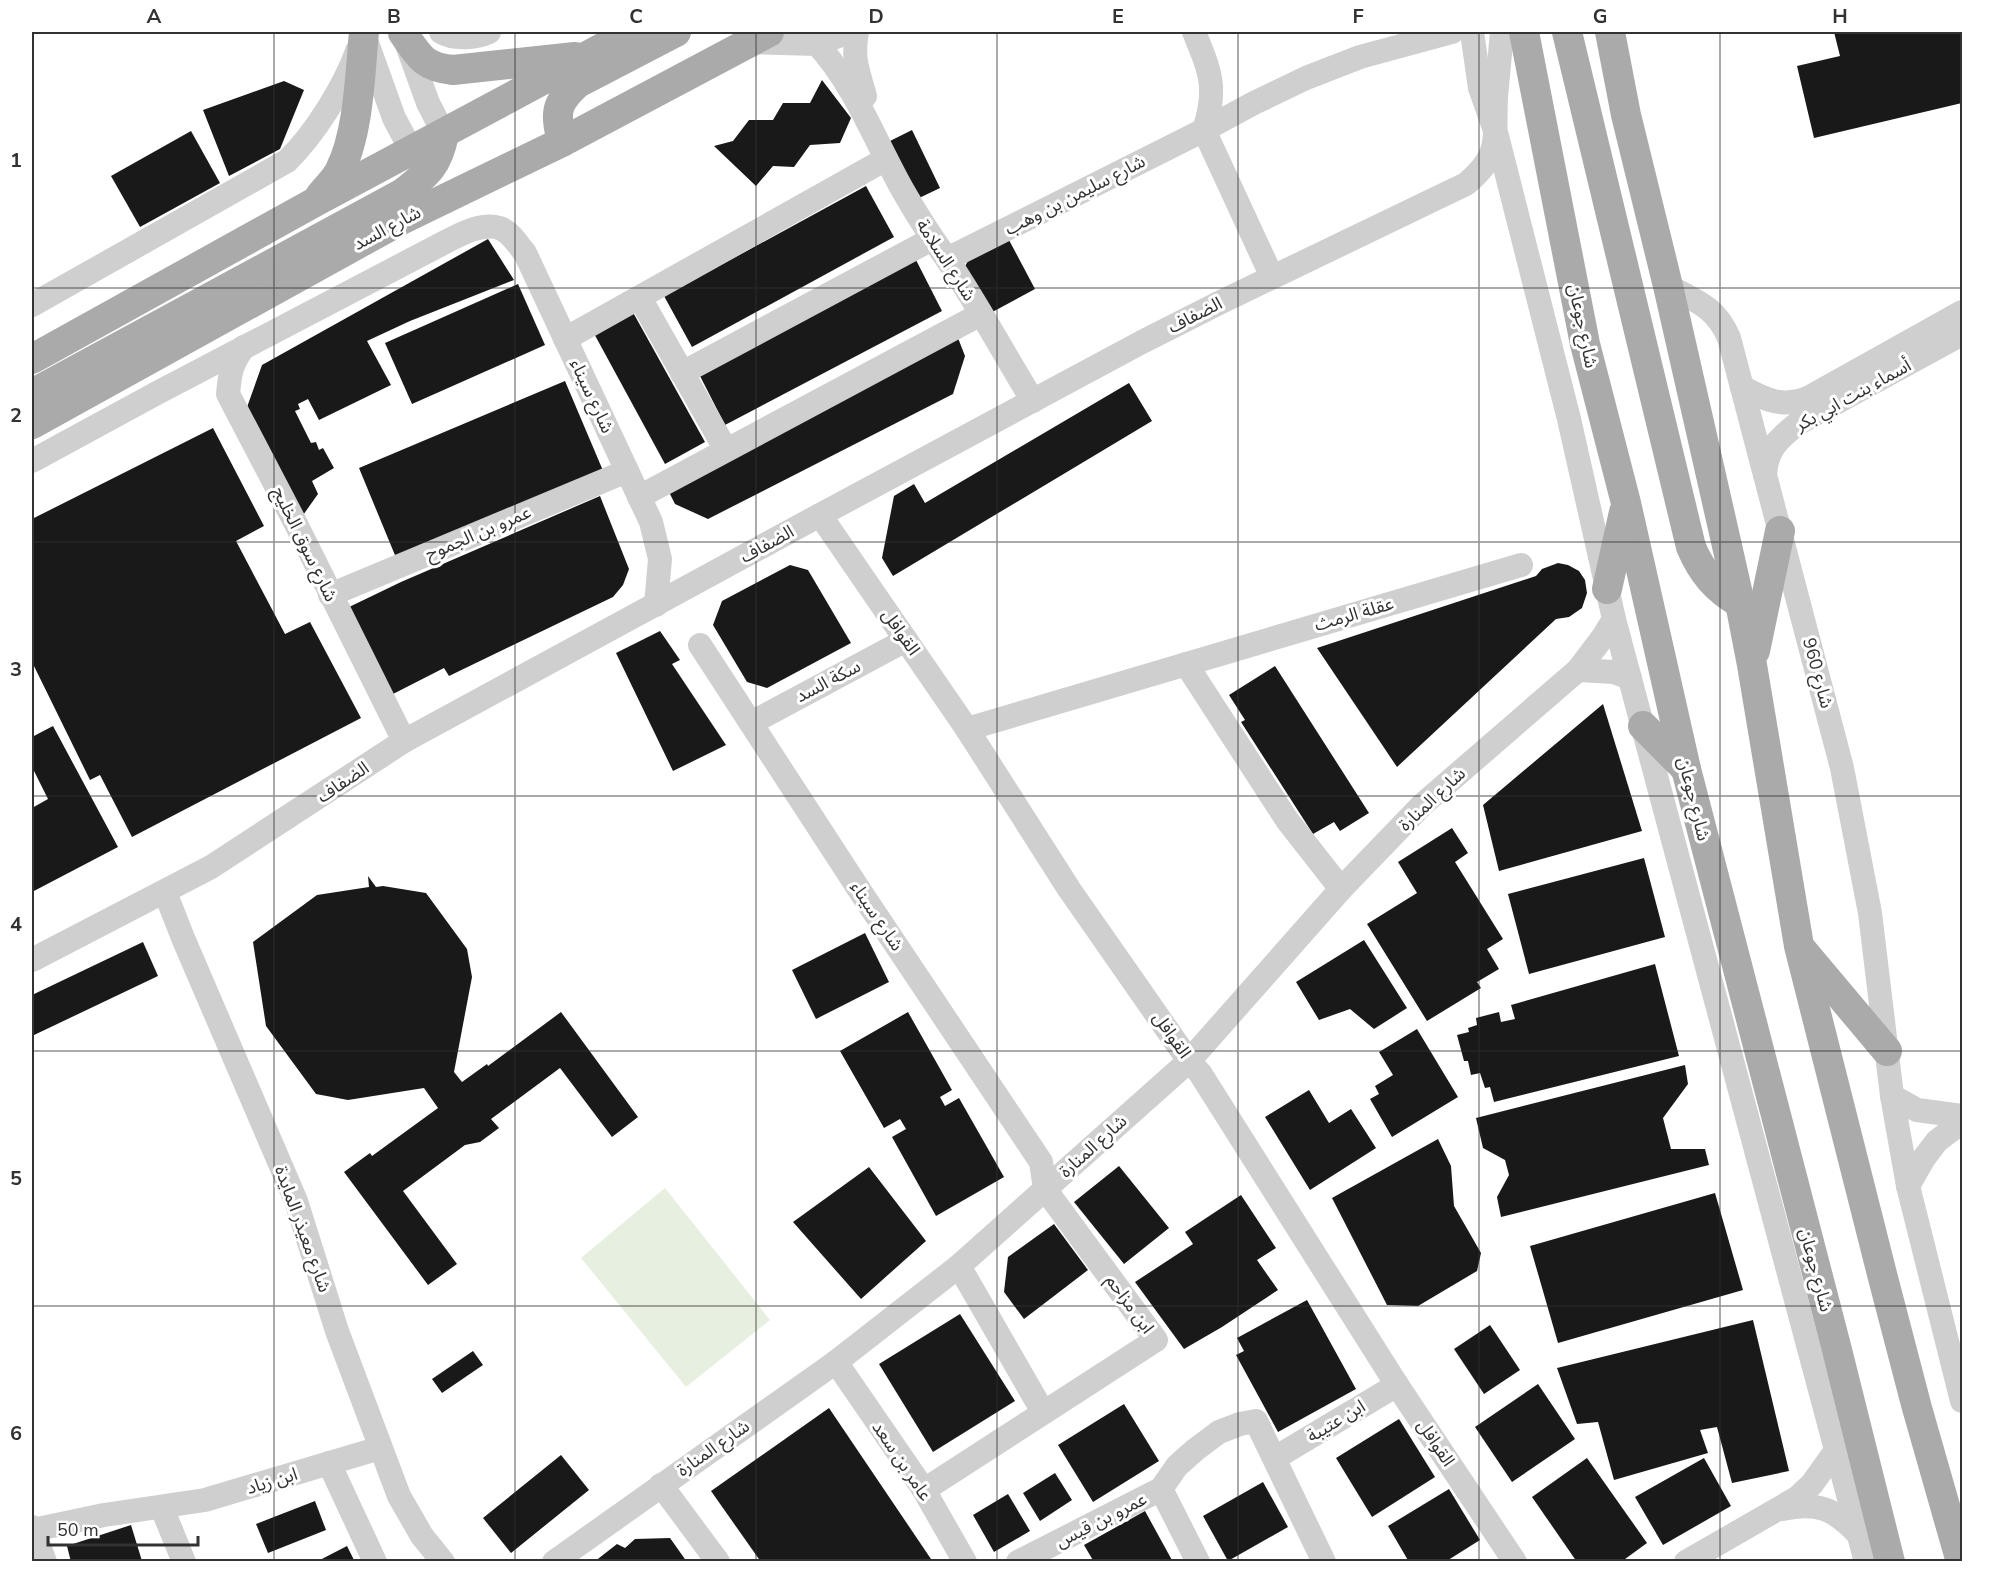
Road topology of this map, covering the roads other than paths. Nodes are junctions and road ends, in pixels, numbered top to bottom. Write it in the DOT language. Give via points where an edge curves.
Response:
graph roads {
  1 [pos="364,32"];
  2 [pos="402,32"];
  3 [pos="441,32"];
  4 [pos="489,32"];
  5 [pos="632,32"];
  6 [pos="676,32"];
  7 [pos="849,32"];
  8 [pos="857,32"];
  9 [pos="1194,32"];
  10 [pos="1452,32"];
  11 [pos="1472,32"];
  12 [pos="1502,32"];
  13 [pos="1524,32"];
  14 [pos="1568,32"];
  15 [pos="1610,32"];
  16 [pos="758,37"];
  17 [pos="817,44"];
  18 [pos="587,56"];
  19 [pos="866,116"];
  20 [pos="1204,130"];
  21 [pos="444,134"];
  22 [pos="1497,136"];
  23 [pos="562,142"];
  24 [pos="421,159"];
  25 [pos="886,159"];
  26 [pos="490,175"];
  27 [pos="315,202"];
  28 [pos="932,239"];
  29 [pos="947,259"];
  30 [pos="1272,277"];
  31 [pos="1668,286"];
  32 [pos="640,298"];
  33 [pos="32,305"];
  34 [pos="1962,312"];
  35 [pos="981,314"];
  36 [pos="1962,334"];
  37 [pos="565,339"];
  38 [pos="244,347"];
  39 [pos="38,352"];
  40 [pos="682,373"];
  41 [pos="1742,387"];
  42 [pos="32,394"];
  43 [pos="1032,401"];
  44 [pos="44,417"];
  45 [pos="32,444"];
  46 [pos="726,450"];
  47 [pos="32,461"];
  48 [pos="627,471"];
  49 [pos="1765,475"];
  50 [pos="639,497"];
  51 [pos="1626,503"];
  52 [pos="820,515"];
  53 [pos="1780,531"];
  54 [pos="1521,565"];
  55 [pos="1607,590"];
  56 [pos="330,595"];
  57 [pos="1740,603"];
  58 [pos="656,605"];
  59 [pos="1614,619"];
  60 [pos="906,640"];
  61 [pos="700,645"];
  62 [pos="1186,664"];
  63 [pos="1752,665"];
  64 [pos="1578,670"];
  65 [pos="1630,678"];
  66 [pos="751,723"];
  67 [pos="1643,726"];
  68 [pos="967,729"];
  69 [pos="404,741"];
  70 [pos="1686,769"];
  71 [pos="1341,889"];
  72 [pos="165,892"];
  73 [pos="1799,946"];
  74 [pos="32,960"];
  75 [pos="1887,1051"];
  76 [pos="1189,1061"];
  77 [pos="1892,1096"];
  78 [pos="1962,1116"];
  79 [pos="1962,1122"];
  80 [pos="1908,1186"];
  81 [pos="1046,1189"];
  82 [pos="959,1266"];
  83 [pos="836,1362"];
  84 [pos="1397,1385"];
  85 [pos="1962,1401"];
  86 [pos="1043,1412"];
  87 [pos="1847,1438"];
  88 [pos="380,1448"];
  89 [pos="1275,1458"];
  90 [pos="329,1463"];
  91 [pos="661,1485"];
  92 [pos="924,1490"];
  93 [pos="1161,1490"];
  94 [pos="162,1508"];
  95 [pos="1779,1509"];
  96 [pos="32,1529"];
  97 [pos="1860,1535"];
  98 [pos="45,1562"];
  99 [pos="184,1562"];
  100 [pos="375,1562"];
  101 [pos="442,1562"];
  102 [pos="554,1562"];
  103 [pos="718,1562"];
  104 [pos="965,1562"];
  105 [pos="1018,1562"];
  106 [pos="1198,1562"];
  107 [pos="1324,1562"];
  108 [pos="1515,1562"];
  109 [pos="1686,1562"];
  110 [pos="1866,1562"];
  111 [pos="1890,1562"];
  112 [pos="1961,1562"];
  1 -- 24 [label="street" via="394,118"];
  1 -- 27 [label="main road" via="347,149 340,171"];
  1 -- 33 [label="street" via="340,88 287,161"];
  2 -- 18 [label="main road" via="420,58 437,68 466,69"];
  2 -- 21 [label="street"];
  3 -- 4 [label="street" via="464,37"];
  5 -- 18 [label="main road"];
  6 -- 23 [label="main road" via="578,83 565,94 557,122"];
  7 -- 17 [label="street, شارع السد"];
  8 -- 19 [label="street, شارع السلامة" via="855,64 864,92"];
  9 -- 20 [label="street" via="1212,88 1211,110"];
  10 -- 20 [label="street, شارع سليمن بن وهب" via="1360,57 1306,78"];
  11 -- 22 [label="street, شارع جوعان" via="1480,88"];
  12 -- 22 [label="street, شارع جوعان"];
  13 -- 51 [label="main road, شارع جوعان" via="1585,344"];
  14 -- 57 [label="main road" via="1691,547 1710,580"];
  15 -- 31 [label="main road"];
  16 -- 17 [label="street, شارع السد"];
  16 -- 23 [label="main road, شارع السد"];
  17 -- 19 [label="street, شارع السلامة"];
  18 -- 21 [label="main road"];
  19 -- 25 [label="street, شارع السلامة"];
  20 -- 29 [label="street, شارع سليمن بن وهب"];
  20 -- 30 [label="street"];
  21 -- 24 [label="main road"];
  22 -- 30 [label="street, الضفاف" via="1486,163 1466,184"];
  22 -- 55 [label="street, شارع جوعان" via="1569,418"];
  23 -- 26 [label="main road, شارع السد"];
  24 -- 26 [label="main road"];
  24 -- 27 [label="main road"];
  24 -- 42 [label="main road" via="403,193"];
  25 -- 28 [label="street, شارع السلامة"];
  25 -- 32 [label="street"];
  26 -- 44 [label="main road, شارع السد"];
  27 -- 39 [label="main road"];
  28 -- 29 [label="street, شارع السلامة"];
  28 -- 40 [label="street"];
  29 -- 35 [label="street, شارع السلامة"];
  30 -- 43 [label="street, الضفاف"];
  31 -- 41 [label="street, شارع 960" via="1717,316 1729,338"];
  31 -- 57 [label="main road"];
  32 -- 37 [label="street"];
  32 -- 40 [label="street"];
  34 -- 41 [label="street, أسماء بنت ابي بكر" via="1797,403 1763,399"];
  35 -- 43 [label="street, شارع السلامة"];
  35 -- 46 [label="street"];
  36 -- 49 [label="street, أسماء بنت ابي بكر" via="1797,424 1774,447 1766,461"];
  37 -- 38 [label="street, شارع سيناء" via="525,254 501,229 484,227 430,250"];
  37 -- 48 [label="street, شارع سيناء"];
  38 -- 47 [label="street"];
  38 -- 56 [label="street, شارع سوق الخليج" via="234,360 228,394"];
  40 -- 46 [label="street"];
  41 -- 49 [label="street, شارع 960"];
  43 -- 52 [label="street, الضفاف"];
  44 -- 45 [label="main road"];
  46 -- 50 [label="street"];
  48 -- 50 [label="street, شارع سيناء"];
  48 -- 56 [label="street, عمرو بن الجموح"];
  49 -- 53 [label="street, شارع 960"];
  50 -- 58 [label="street, شارع سيناء" via="654,530 660,559"];
  51 -- 55 [label="main road"];
  51 -- 70 [label="main road, شارع جوعان"];
  52 -- 58 [label="street, الضفاف"];
  52 -- 60 [label="street, القوافل"];
  53 -- 63 [label="main road"];
  53 -- 75 [label="street, شارع 960" via="1856,830"];
  54 -- 62 [label="street, عقلة الرمث"];
  55 -- 59 [label="street, شارع جوعان"];
  56 -- 69 [label="street, شارع سوق الخليج"];
  57 -- 63 [label="main road"];
  58 -- 69 [label="street, الضفاف"];
  59 -- 64 [label="street, شارع المنارة"];
  59 -- 65 [label="street, شارع جوعان"];
  60 -- 66 [label="street, سكة السد"];
  60 -- 68 [label="street, القوافل"];
  61 -- 66 [label="street, شارع سيناء"];
  62 -- 68 [label="street, عقلة الرمث"];
  62 -- 71 [label="street" via="1287,820"];
  63 -- 73 [label="main road"];
  64 -- 65 [label="street" via="1614,672"];
  64 -- 71 [label="street, شارع المنارة" via="1422,805"];
  65 -- 67 [label="street, شارع جوعان"];
  66 -- 81 [label="street, شارع سيناء" via="1041,1162"];
  67 -- 70 [label="main road"];
  67 -- 87 [label="street, شارع جوعان" via="1824,1402"];
  68 -- 76 [label="street, القوافل" via="1069,889"];
  69 -- 72 [label="street, الضفاف" via="231,855"];
  70 -- 87 [label="main road, شارع جوعان"];
  71 -- 76 [label="street, شارع المنارة"];
  72 -- 74 [label="street, الضفاف"];
  72 -- 88 [label="street, شارع معيذر المايدة" via="296,1201 337,1331"];
  73 -- 75 [label="main road"];
  73 -- 112 [label="main road" via="1897,1332"];
  75 -- 77 [label="street, شارع 960"];
  76 -- 81 [label="street, شارع المنارة"];
  76 -- 84 [label="street, القوافل"];
  77 -- 78 [label="street" via="1917,1110"];
  77 -- 80 [label="street"];
  79 -- 80 [label="street" via="1937,1141"];
  80 -- 85 [label="street"];
  81 -- 82 [label="street, شارع المنارة"];
  81 -- 86 [label="street, ابن مزاحم" via="1156,1340"];
  82 -- 83 [label="street, شارع المنارة"];
  82 -- 86 [label="street"];
  83 -- 91 [label="street, شارع المنارة"];
  83 -- 92 [label="street, عامر بن سعد"];
  84 -- 89 [label="street, ابن عتيبة"];
  84 -- 108 [label="street, القوافل"];
  86 -- 92 [label="street, ابن مزاحم"];
  87 -- 95 [label="street" via="1812,1484"];
  87 -- 97 [label="street, شارع جوعان"];
  87 -- 111 [label="main road, شارع جوعان"];
  88 -- 90 [label="street, ابن زياد"];
  88 -- 101 [label="street, شارع معيذر المايدة" via="399,1496"];
  89 -- 93 [label="street, عمرو بن قيس" via="1256,1421 1240,1424 1219,1432 1195,1450 1177,1466"];
  89 -- 107 [label="street, عمرو بن قيس"];
  90 -- 94 [label="street, ابن زياد" via="226,1495"];
  90 -- 100 [label="street"];
  91 -- 102 [label="street, شارع المنارة"];
  91 -- 103 [label="street"];
  92 -- 104 [label="street, عامر بن سعد"];
  93 -- 105 [label="street, عمرو بن قيس"];
  93 -- 106 [label="street"];
  94 -- 96 [label="street, ابن زياد"];
  94 -- 99 [label="street"];
  95 -- 97 [label="street" via="1802,1504 1824,1508 1844,1518"];
  95 -- 109 [label="street"];
  96 -- 98 [label="street"];
  97 -- 110 [label="street, شارع جوعان"];
}
